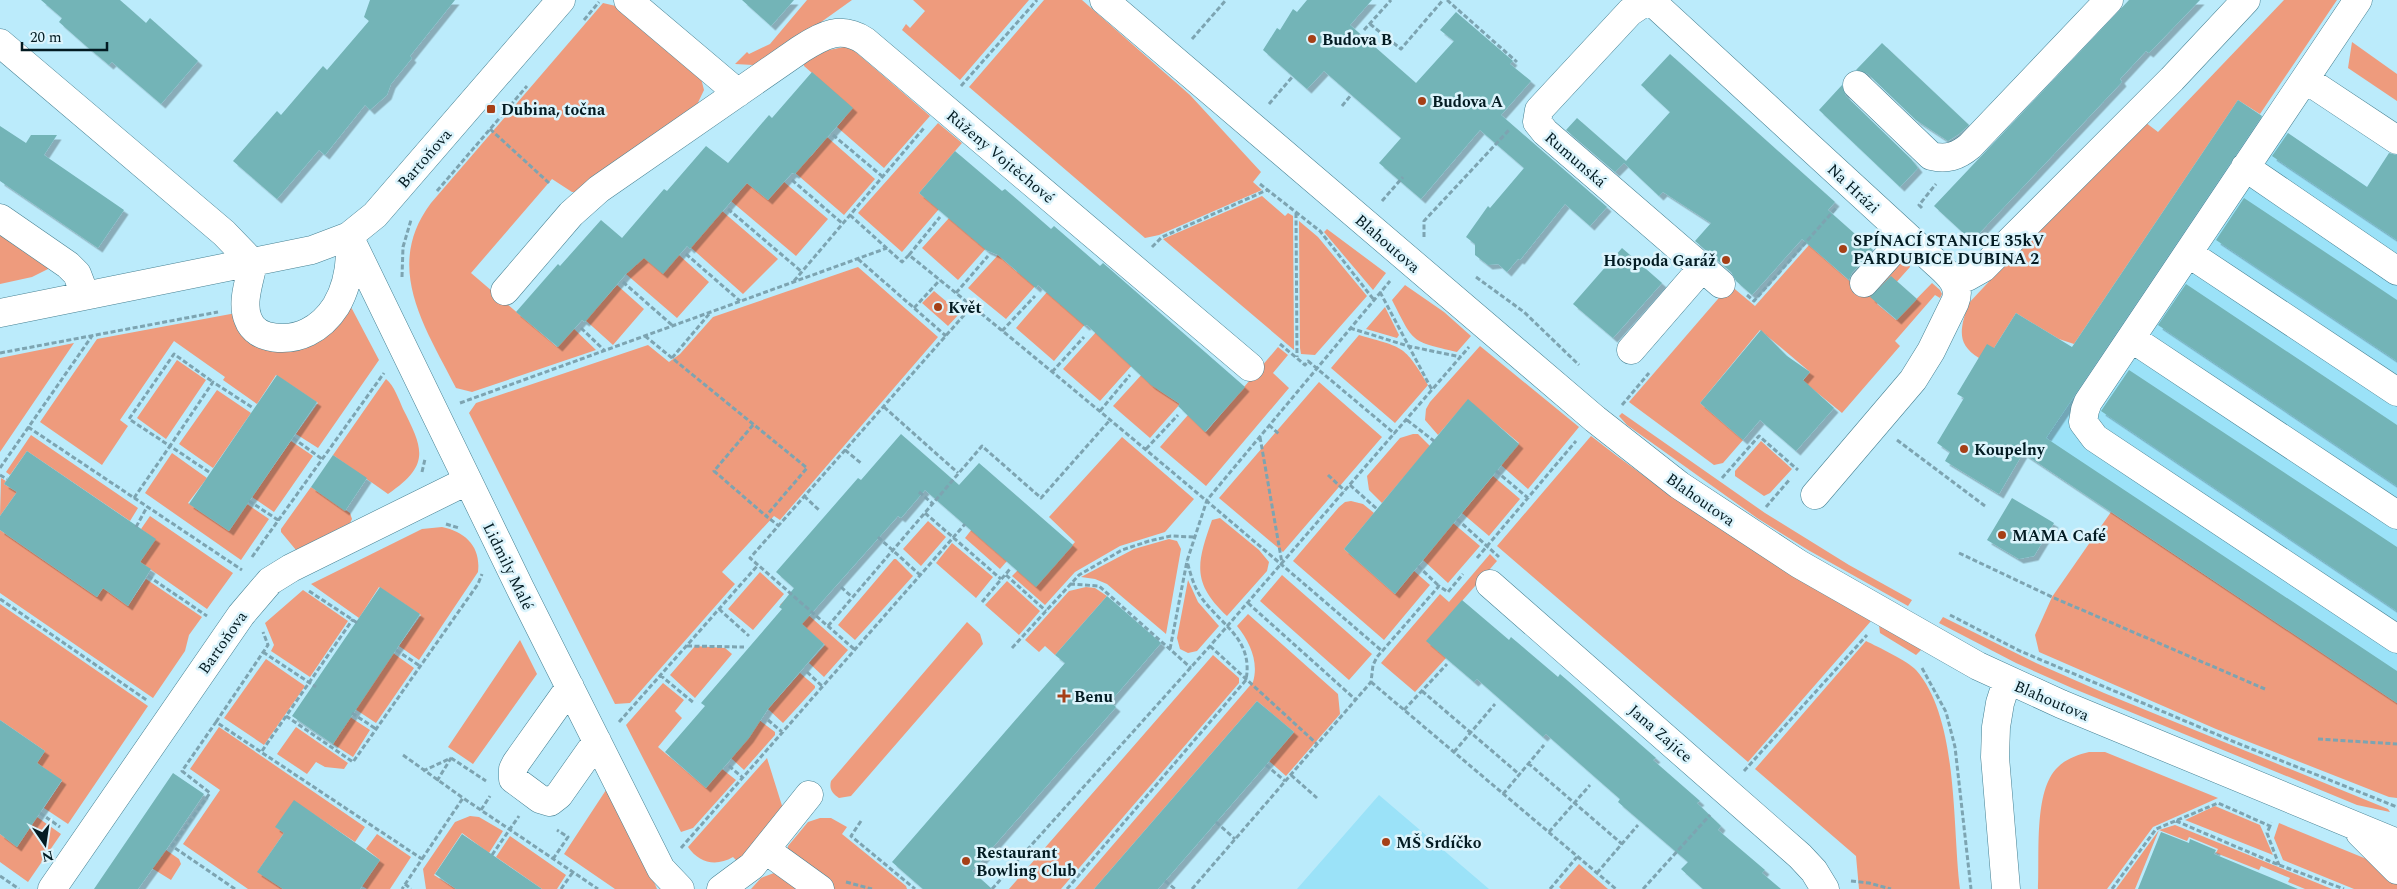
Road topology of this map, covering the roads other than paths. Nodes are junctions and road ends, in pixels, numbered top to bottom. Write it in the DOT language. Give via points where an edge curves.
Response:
graph roads {
  1 [pos="561,0"];
  2 [pos="628,0"];
  3 [pos="1104,0"];
  4 [pos="1649,0"];
  5 [pos="2109,0"];
  6 [pos="2246,0"];
  7 [pos="2358,0"];
  8 [pos="0,43"];
  9 [pos="2305,79"];
  10 [pos="1856,85"];
  11 [pos="738,93"];
  12 [pos="2397,140"];
  13 [pos="2245,168"];
  14 [pos="0,218"];
  15 [pos="349,236"];
  16 [pos="1906,236"];
  17 [pos="2188,253"];
  18 [pos="253,262"];
  19 [pos="2397,271"];
  20 [pos="1953,279"];
  21 [pos="1864,283"];
  22 [pos="505,292"];
  23 [pos="84,295"];
  24 [pos="0,312"];
  25 [pos="2131,338"];
  26 [pos="1631,350"];
  27 [pos="1250,367"];
  28 [pos="2397,392"];
  29 [pos="467,481"];
  30 [pos="1814,494"];
  31 [pos="2397,515"];
  32 [pos="1490,584"];
  33 [pos="2397,639"];
  34 [pos="2007,681"];
  35 [pos="570,687"];
  36 [pos="598,741"];
  37 [pos="809,795"];
  38 [pos="2397,823"];
  39 [pos="2352,825"];
  40 [pos="2397,843"];
  41 [pos="766,850"];
  42 [pos="2397,870"];
  43 [pos="1822,883"];
  44 [pos="52,889"];
  45 [pos="680,889"];
  46 [pos="721,889"];
  47 [pos="820,889"];
  48 [pos="2006,889"];
  1 -- 15 [label="street, Bartoňova" via="375,214"];
  2 -- 11 [label="street"];
  3 -- 34 [label="street, Blahoutova" via="1416,250 1487,328 1595,419 1679,484 1799,564"];
  4 -- 16 [label="street, Na Hrázi"];
  4 -- 26 [label="street, Rumunská" via="1630,12 1539,110 1537,122 1712,276"];
  5 -- 10 [label="street" via="1970,146 1950,158 1932,156"];
  6 -- 20 [label="street" via="2172,79 1983,268 1967,277"];
  7 -- 9 [label="street"];
  8 -- 18 [label="street" via="224,233"];
  9 -- 12 [label="street"];
  9 -- 13 [label="street"];
  11 -- 22 [label="street, Růženy Vojtěchové" via="585,201"];
  11 -- 27 [label="street, Růženy Vojtěchové" via="826,34 848,33 865,42"];
  13 -- 17 [label="street"];
  13 -- 19 [label="street"];
  14 -- 23 [label="street" via="68,265 77,274"];
  15 -- 18 [label="street, Bartoňova" via="312,250"];
  15 -- 18 [label="street" via="350,261 345,287 330,314 316,328 286,338 265,335 251,325 246,307"];
  15 -- 29 [label="street, Lidmily Malé"];
  16 -- 20 [label="street, Na Hrázi"];
  16 -- 21 [label="street"];
  17 -- 25 [label="street"];
  17 -- 28 [label="street"];
  18 -- 23 [label="street, Bartoňova"];
  20 -- 30 [label="street" via="1958,296 1927,359 1913,380"];
  23 -- 24 [label="street, Bartoňova"];
  25 -- 31 [label="street"];
  25 -- 33 [label="street" via="2085,410 2084,422 2090,433"];
  29 -- 35 [label="street, Lidmily Malé"];
  29 -- 44 [label="street, Bartoňova" via="270,581 241,615"];
  32 -- 43 [label="street, Jana Zajíce" via="1800,856"];
  34 -- 39 [label="street, Blahoutova"];
  34 -- 48 [label="street" via="1996,726 1995,757"];
  35 -- 36 [label="street, Lidmily Malé"];
  35 -- 36 [label="street" via="512,769 513,779 540,799 550,802 559,795"];
  36 -- 45 [label="street, Lidmily Malé" via="661,869"];
  37 -- 41 [label="street"];
  38 -- 39 [label="street"];
  39 -- 40 [label="street, Blahoutova"];
  39 -- 42 [label="street"];
  41 -- 46 [label="street" via="752,866"];
  41 -- 47 [label="street"];
}
